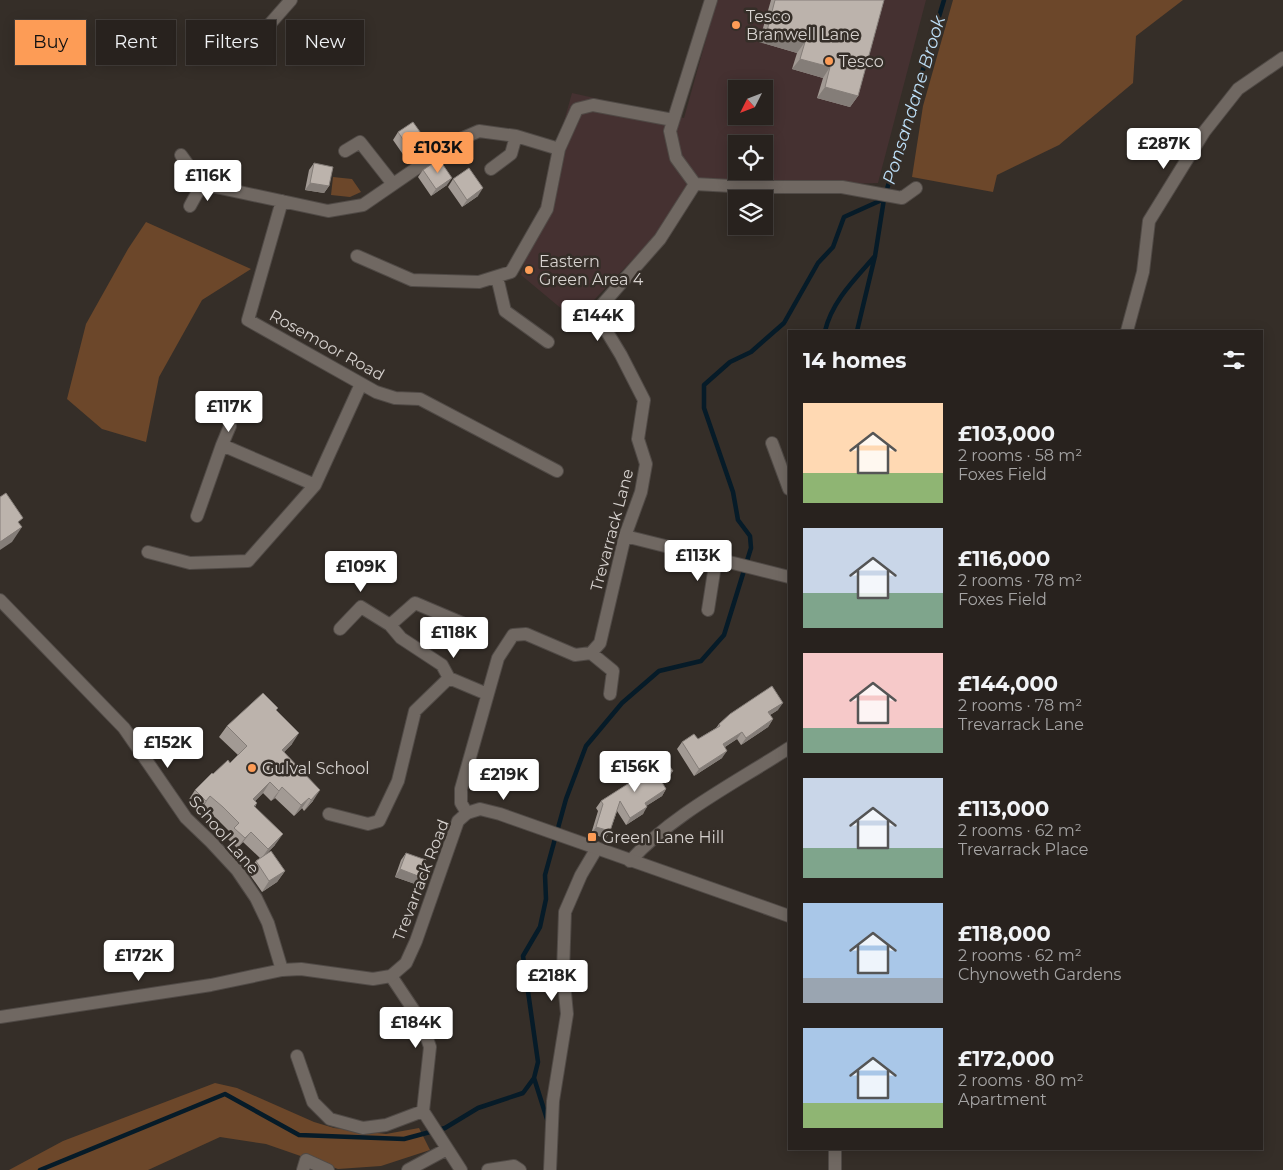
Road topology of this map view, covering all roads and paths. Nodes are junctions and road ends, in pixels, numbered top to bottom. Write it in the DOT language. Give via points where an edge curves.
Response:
graph roads {
  1 [pos="291,0"];
  2 [pos="711,0"];
  3 [pos="273,20"];
  4 [pos="1283,58"];
  5 [pos="672,120"];
  6 [pos="516,136"];
  7 [pos="559,149"];
  8 [pos="345,152"];
  9 [pos="181,156"];
  10 [pos="491,170"];
  11 [pos="202,184"];
  12 [pos="393,184"];
  13 [pos="695,184"];
  14 [pos="916,188"];
  15 [pos="282,201"];
  16 [pos="190,206"];
  17 [pos="358,256"];
  18 [pos="498,277"];
  19 [pos="1127,330"];
  20 [pos="548,342"];
  21 [pos="361,384"];
  22 [pos="230,426"];
  23 [pos="772,443"];
  24 [pos="222,445"];
  25 [pos="557,470"];
  26 [pos="315,485"];
  27 [pos="788,486"];
  28 [pos="197,516"];
  29 [pos="625,536"];
  30 [pos="148,552"];
  31 [pos="716,559"];
  32 [pos="788,577"];
  33 [pos="0,600"];
  34 [pos="708,610"];
  35 [pos="462,623"];
  36 [pos="390,625"];
  37 [pos="340,630"];
  38 [pos="591,653"];
  39 [pos="449,678"];
  40 [pos="486,694"];
  41 [pos="610,694"];
  42 [pos="788,749"];
  43 [pos="467,813"];
  44 [pos="329,814"];
  45 [pos="597,848"];
  46 [pos="630,861"];
  47 [pos="788,916"];
  48 [pos="282,970"];
  49 [pos="391,976"];
  50 [pos="0,1017"];
  51 [pos="296,1056"];
  52 [pos="425,1114"];
  53 [pos="447,1149"];
  54 [pos="835,1150"];
  55 [pos="302,1170"];
  56 [pos="328,1170"];
  57 [pos="408,1170"];
  58 [pos="461,1170"];
  59 [pos="488,1170"];
  60 [pos="520,1170"];
  61 [pos="550,1170"];
  62 [pos="835,1170"];
  1 -- 3 [label="street"];
  2 -- 5 [label="street"];
  4 -- 19 [label="street" via="1238,89 1204,132 1149,221 1143,272"];
  5 -- 7 [label="street" via="592,105 577,109"];
  5 -- 13 [label="street" via="670,131 676,158"];
  6 -- 7 [label="street"];
  6 -- 10 [label="street" via="512,154"];
  6 -- 12 [label="street" via="479,131 456,141"];
  7 -- 18 [label="street" via="547,209 511,272"];
  8 -- 12 [label="street" via="360,142"];
  9 -- 11 [label="street"];
  11 -- 15 [label="street"];
  11 -- 16 [label="street"];
  12 -- 15 [label="street" via="363,205 328,211"];
  13 -- 14 [label="street" via="842,187 902,198"];
  13 -- 29 [label="street, Trevarrack Lane" via="660,239 601,306 602,322 644,400 638,439 646,464 641,492"];
  15 -- 21 [label="street, Rosemoor Road" via="248,320"];
  17 -- 18 [label="street" via="412,280 479,282"];
  18 -- 20 [label="street" via="505,311"];
  21 -- 25 [label="street, Rosemoor Road" via="395,398 420,399"];
  21 -- 26 [label="street"];
  22 -- 24 [label="street"];
  23 -- 27 [label="street"];
  24 -- 26 [label="street"];
  24 -- 28 [label="street"];
  26 -- 30 [label="street" via="248,561 190,563"];
  29 -- 31 [label="street"];
  29 -- 38 [label="street, Trevarrack Lane" via="600,643"];
  31 -- 32 [label="street"];
  31 -- 34 [label="street"];
  33 -- 48 [label="street, School Lane" via="124,728 186,818 237,870 268,923"];
  35 -- 36 [label="street" via="415,603"];
  36 -- 37 [label="street" via="361,607"];
  36 -- 39 [label="street" via="401,638 442,664"];
  38 -- 40 [label="street" via="575,655 526,634 513,636 498,658"];
  38 -- 41 [label="street" via="613,672"];
  39 -- 40 [label="street"];
  39 -- 44 [label="street" via="415,711 398,780 379,820 368,824"];
  40 -- 43 [label="street" via="461,789 461,803"];
  42 -- 46 [label="street" via="693,810 648,843"];
  43 -- 45 [label="street" via="480,809"];
  43 -- 49 [label="street, Trevarrack Road" via="458,821 406,963"];
  45 -- 46 [label="street"];
  45 -- 61 [label="street" via="565,912 563,972 567,1014 553,1101"];
  46 -- 47 [label="street"];
  48 -- 49 [label="street" via="301,969 373,980"];
  48 -- 50 [label="street" via="211,985"];
  49 -- 52 [label="street" via="421,1022 430,1047"];
  51 -- 52 [label="street" via="313,1102 330,1119 363,1128"];
  52 -- 53 [label="street"];
  53 -- 57 [label="street"];
  53 -- 58 [label="street"];
  54 -- 62 [label="street"];
  55 -- 56 [label="street" via="306,1160"];
  59 -- 60 [label="street" via="514,1166"];
}
